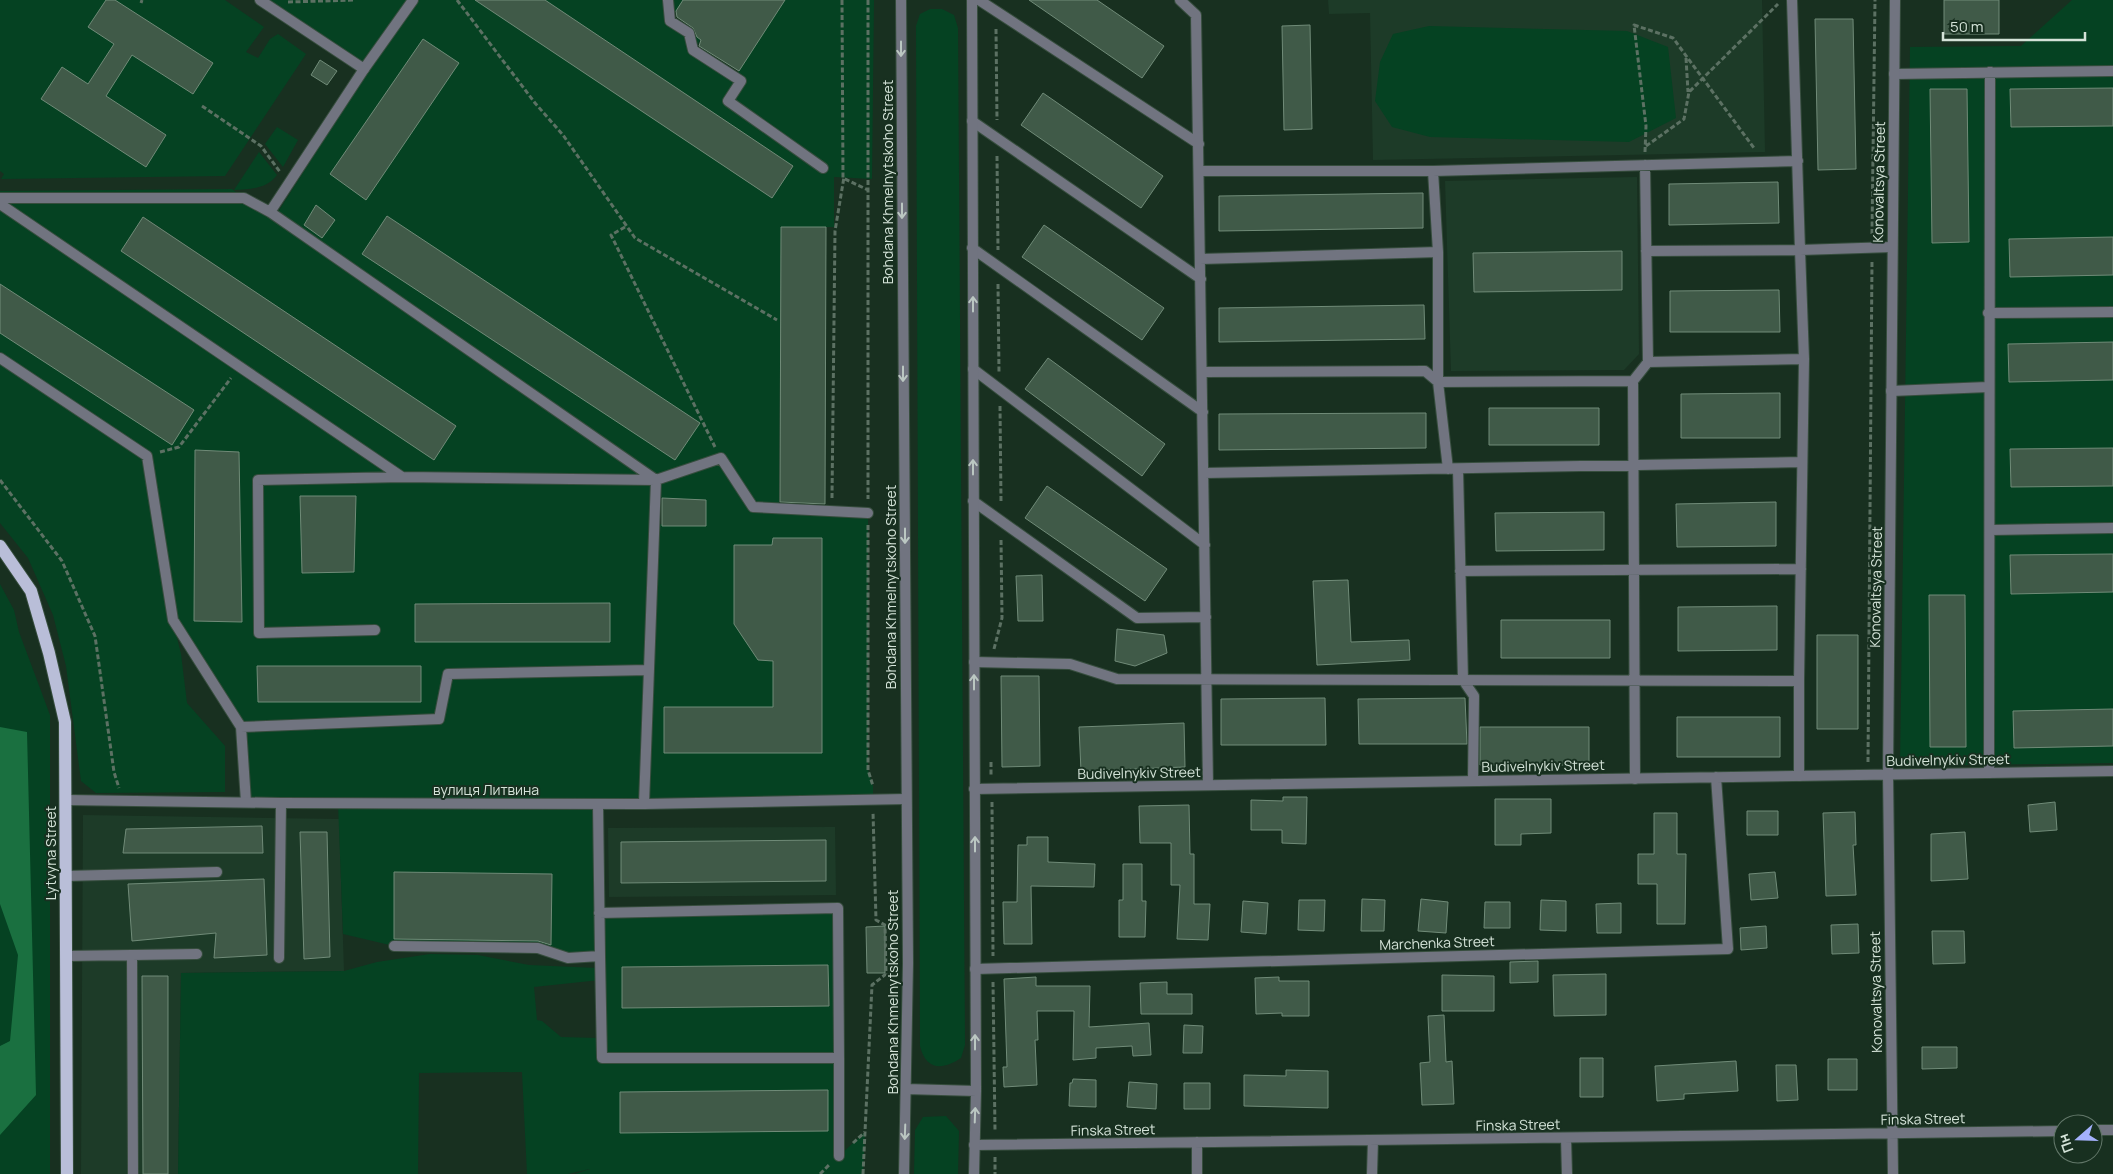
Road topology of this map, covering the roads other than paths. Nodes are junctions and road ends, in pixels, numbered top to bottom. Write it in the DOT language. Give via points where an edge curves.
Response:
graph roads {
  1 [pos="413,0"];
  2 [pos="668,0"];
  3 [pos="901,0"];
  4 [pos="972,0"];
  5 [pos="980,0"];
  6 [pos="1180,0"];
  7 [pos="1792,0"];
  8 [pos="1895,0"];
  9 [pos="263,1"];
  10 [pos="364,68"];
  11 [pos="2113,71"];
  12 [pos="1990,72"];
  13 [pos="1894,74"];
  14 [pos="972,121"];
  15 [pos="1198,144"];
  16 [pos="1798,161"];
  17 [pos="1645,165"];
  18 [pos="823,168"];
  19 [pos="1199,171"];
  20 [pos="1433,171"];
  21 [pos="0,198"];
  22 [pos="0,204"];
  23 [pos="270,212"];
  24 [pos="1892,246"];
  25 [pos="972,248"];
  26 [pos="1800,250"];
  27 [pos="1646,251"];
  28 [pos="1438,252"];
  29 [pos="1200,260"];
  30 [pos="1201,279"];
  31 [pos="2113,312"];
  32 [pos="1988,313"];
  33 [pos="0,358"];
  34 [pos="1804,359"];
  35 [pos="1648,362"];
  36 [pos="973,369"];
  37 [pos="1202,372"];
  38 [pos="1633,381"];
  39 [pos="1438,382"];
  40 [pos="1988,386"];
  41 [pos="1891,390"];
  42 [pos="1203,412"];
  43 [pos="1802,462"];
  44 [pos="1634,465"];
  45 [pos="1453,469"];
  46 [pos="1204,473"];
  47 [pos="402,478"];
  48 [pos="656,480"];
  49 [pos="973,501"];
  50 [pos="868,513"];
  51 [pos="2113,528"];
  52 [pos="1991,530"];
  53 [pos="1205,545"];
  54 [pos="0,546"];
  55 [pos="1635,569"];
  56 [pos="1801,569"];
  57 [pos="1460,571"];
  58 [pos="1206,617"];
  59 [pos="375,630"];
  60 [pos="974,662"];
  61 [pos="649,670"];
  62 [pos="1207,679"];
  63 [pos="1462,680"];
  64 [pos="1636,680"];
  65 [pos="1799,681"];
  66 [pos="241,727"];
  67 [pos="2113,771"];
  68 [pos="1989,773"];
  69 [pos="1888,774"];
  70 [pos="1799,776"];
  71 [pos="1716,777"];
  72 [pos="1635,778"];
  73 [pos="1473,781"];
  74 [pos="1208,785"];
  75 [pos="974,789"];
  76 [pos="906,799"];
  77 [pos="66,800"];
  78 [pos="246,802"];
  79 [pos="281,803"];
  80 [pos="598,804"];
  81 [pos="644,804"];
  82 [pos="217,872"];
  83 [pos="66,876"];
  84 [pos="600,913"];
  85 [pos="394,946"];
  86 [pos="197,954"];
  87 [pos="66,956"];
  88 [pos="132,956"];
  89 [pos="600,956"];
  90 [pos="280,958"];
  91 [pos="975,969"];
  92 [pos="839,1058"];
  93 [pos="906,1089"];
  94 [pos="976,1091"];
  95 [pos="2053,1131"];
  96 [pos="1892,1134"];
  97 [pos="1566,1138"];
  98 [pos="1373,1140"];
  99 [pos="1197,1142"];
  100 [pos="974,1145"];
  101 [pos="839,1156"];
  102 [pos="66,1174"];
  103 [pos="133,1174"];
  104 [pos="904,1174"];
  105 [pos="974,1174"];
  106 [pos="1197,1174"];
  107 [pos="1372,1174"];
  108 [pos="1567,1174"];
  109 [pos="1893,1174"];
  1 -- 10 [label="street"];
  2 -- 18 [label="street" via="670,21 688,33 693,50 741,80 728,100"];
  3 -- 76 [label="street, Bohdana Khmelnytskoho Street, one-way"];
  4 -- 14 [label="street"];
  5 -- 15 [label="street"];
  6 -- 15 [label="street" via="1196,15"];
  7 -- 16 [label="street"];
  8 -- 13 [label="street, Konovaltsya Street"];
  9 -- 10 [label="street"];
  10 -- 23 [label="street"];
  11 -- 12 [label="street"];
  12 -- 13 [label="street"];
  12 -- 32 [label="street"];
  13 -- 24 [label="street, Konovaltsya Street"];
  14 -- 25 [label="street"];
  14 -- 30 [label="street"];
  15 -- 19 [label="street"];
  16 -- 17 [label="street"];
  16 -- 26 [label="street"];
  17 -- 20 [label="street"];
  17 -- 27 [label="street"];
  19 -- 20 [label="street"];
  19 -- 29 [label="street"];
  20 -- 28 [label="street"];
  21 -- 23 [label="street" via="244,198"];
  22 -- 47 [label="street"];
  23 -- 48 [label="street"];
  24 -- 26 [label="street"];
  24 -- 41 [label="street, Konovaltsya Street"];
  36 -- 25 [label="street, one-way"];
  25 -- 42 [label="street"];
  26 -- 27 [label="street"];
  26 -- 34 [label="street"];
  27 -- 35 [label="street"];
  28 -- 29 [label="street"];
  28 -- 39 [label="street"];
  29 -- 30 [label="street"];
  30 -- 37 [label="street"];
  31 -- 32 [label="street"];
  32 -- 40 [label="street"];
  33 -- 66 [label="street" via="148,456 173,620"];
  34 -- 35 [label="street"];
  34 -- 43 [label="street"];
  35 -- 38 [label="street"];
  49 -- 36 [label="street, one-way"];
  36 -- 53 [label="street"];
  37 -- 39 [label="street" via="1425,371"];
  37 -- 42 [label="street"];
  38 -- 39 [label="street"];
  38 -- 44 [label="street"];
  39 -- 45 [label="street"];
  40 -- 41 [label="street"];
  40 -- 52 [label="street"];
  41 -- 69 [label="street, Konovaltsya Street"];
  42 -- 46 [label="street"];
  43 -- 44 [label="street"];
  43 -- 56 [label="street"];
  44 -- 45 [label="street"];
  44 -- 55 [label="street"];
  45 -- 46 [label="street"];
  45 -- 57 [label="street"];
  46 -- 53 [label="street"];
  47 -- 48 [label="street"];
  47 -- 59 [label="street" via="258,480 259,633"];
  48 -- 50 [label="street" via="721,458 753,507"];
  48 -- 61 [label="street"];
  49 -- 58 [label="street" via="1137,618"];
  49 -- 60 [label="street"];
  51 -- 52 [label="street"];
  52 -- 68 [label="street"];
  53 -- 58 [label="street"];
  54 -- 77 [label="main road, Lytvyna Street" via="31,591 49,654 66,722"];
  55 -- 56 [label="street"];
  55 -- 57 [label="street"];
  55 -- 64 [label="street"];
  56 -- 65 [label="street"];
  57 -- 63 [label="street"];
  58 -- 62 [label="street"];
  60 -- 62 [label="street" via="1070,664 1117,679"];
  75 -- 60 [label="street, one-way"];
  61 -- 66 [label="street" via="448,674 439,719"];
  61 -- 81 [label="street"];
  62 -- 63 [label="street"];
  62 -- 74 [label="street"];
  63 -- 64 [label="street"];
  63 -- 73 [label="street" via="1474,696"];
  64 -- 65 [label="street"];
  64 -- 72 [label="street"];
  65 -- 70 [label="street"];
  66 -- 78 [label="street"];
  67 -- 68 [label="street, Budivelnykiv Street"];
  68 -- 69 [label="street, Budivelnykiv Street"];
  69 -- 70 [label="street, Budivelnykiv Street"];
  69 -- 96 [label="street, Konovaltsya Street"];
  70 -- 71 [label="street, Budivelnykiv Street"];
  71 -- 72 [label="street, Budivelnykiv Street"];
  71 -- 91 [label="street, Marchenka Street" via="1728,948"];
  72 -- 73 [label="street, Budivelnykiv Street"];
  73 -- 74 [label="street, Budivelnykiv Street"];
  74 -- 75 [label="street, Budivelnykiv Street"];
  91 -- 75 [label="street, one-way"];
  76 -- 81 [label="street, вулиця Литвина"];
  76 -- 93 [label="street, Bohdana Khmelnytskoho Street"];
  77 -- 78 [label="street, вулиця Литвина"];
  77 -- 83 [label="main road, Lytvyna Street"];
  78 -- 79 [label="street, вулиця Литвина"];
  79 -- 80 [label="street, вулиця Литвина"];
  79 -- 90 [label="street"];
  80 -- 81 [label="street, вулиця Литвина"];
  80 -- 84 [label="street"];
  82 -- 83 [label="street"];
  83 -- 87 [label="main road, Lytvyna Street"];
  84 -- 89 [label="street"];
  84 -- 92 [label="street" via="838,908"];
  85 -- 89 [label="street" via="538,948 568,958"];
  86 -- 88 [label="street"];
  87 -- 88 [label="street"];
  87 -- 102 [label="main road, Lytvyna Street"];
  88 -- 103 [label="street"];
  89 -- 92 [label="street" via="602,1058"];
  94 -- 91 [label="street, one-way"];
  92 -- 101 [label="street"];
  93 -- 94 [label="street"];
  93 -- 104 [label="street, Bohdana Khmelnytskoho Street, one-way"];
  100 -- 94 [label="street, one-way"];
  95 -- 96 [label="street, Finska Street"];
  96 -- 97 [label="street, Finska Street"];
  96 -- 109 [label="street, Konovaltsya Street"];
  97 -- 98 [label="street, Finska Street"];
  97 -- 108 [label="street"];
  98 -- 99 [label="street, Finska Street"];
  98 -- 107 [label="street"];
  99 -- 100 [label="street, Finska Street"];
  99 -- 106 [label="street"];
  100 -- 105 [label="street"];
}
